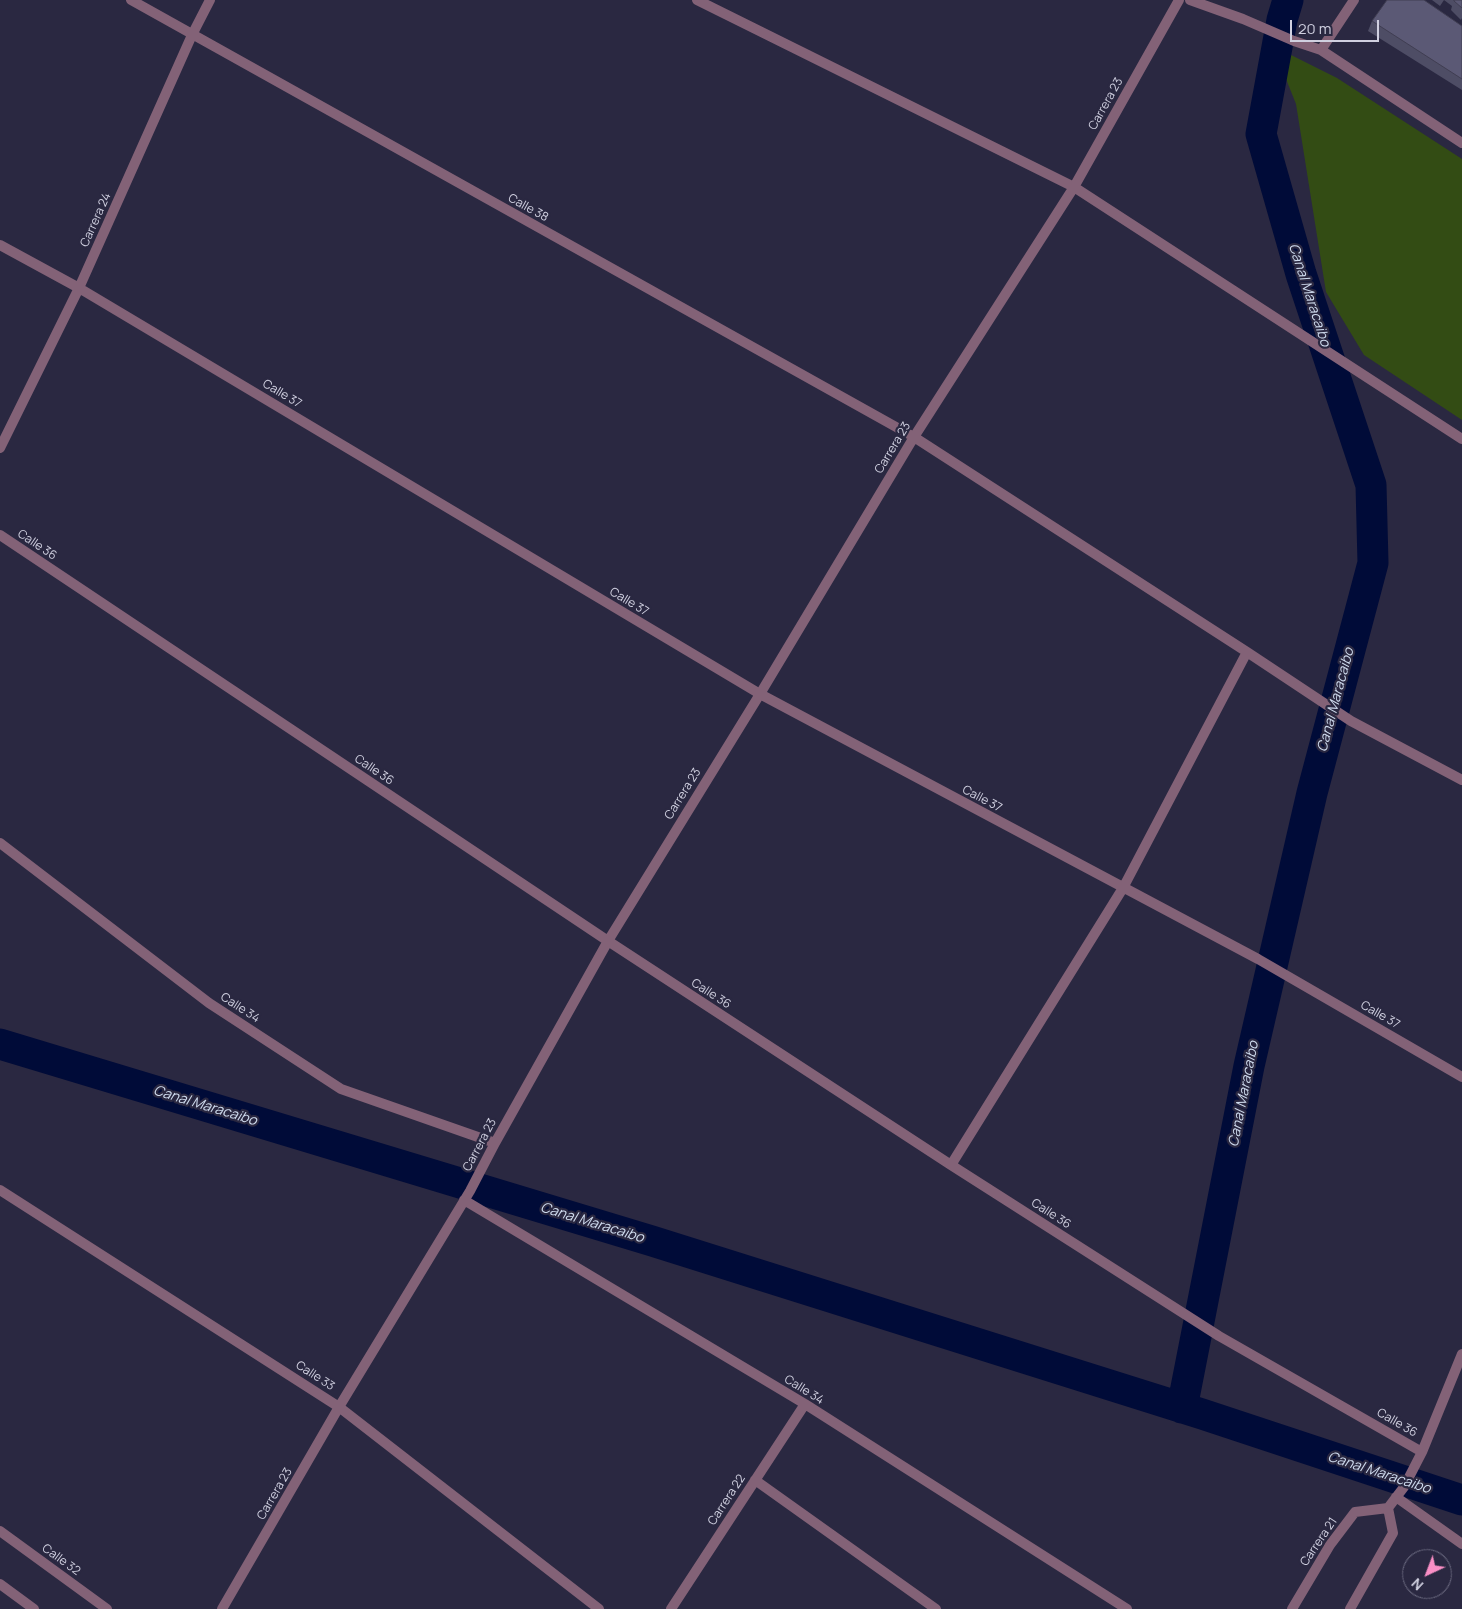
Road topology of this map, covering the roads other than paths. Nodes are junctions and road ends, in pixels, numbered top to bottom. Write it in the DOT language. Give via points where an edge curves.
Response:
graph roads {
  1 [pos="131,0"];
  2 [pos="210,0"];
  3 [pos="697,0"];
  4 [pos="1179,0"];
  5 [pos="1190,0"];
  6 [pos="1354,0"];
  7 [pos="192,34"];
  8 [pos="1321,50"];
  9 [pos="1462,143"];
  10 [pos="1074,187"];
  11 [pos="0,245"];
  12 [pos="79,288"];
  13 [pos="914,437"];
  14 [pos="1462,438"];
  15 [pos="0,448"];
  16 [pos="0,535"];
  17 [pos="1247,652"];
  18 [pos="760,694"];
  19 [pos="1462,780"];
  20 [pos="0,843"];
  21 [pos="1123,888"];
  22 [pos="608,941"];
  23 [pos="1462,1077"];
  24 [pos="495,1143"];
  25 [pos="951,1165"];
  26 [pos="0,1190"];
  27 [pos="467,1195"];
  28 [pos="1462,1354"];
  29 [pos="804,1404"];
  30 [pos="339,1407"];
  31 [pos="1422,1452"];
  32 [pos="755,1480"];
  33 [pos="1396,1497"];
  34 [pos="1388,1508"];
  35 [pos="0,1530"];
  36 [pos="1462,1544"];
  37 [pos="0,1584"];
  38 [pos="34,1609"];
  39 [pos="107,1609"];
  40 [pos="222,1609"];
  41 [pos="599,1609"];
  42 [pos="671,1609"];
  43 [pos="936,1609"];
  44 [pos="1127,1609"];
  45 [pos="1292,1609"];
  46 [pos="1350,1609"];
  1 -- 7 [label="street, Calle 38"];
  2 -- 7 [label="street, Carrera 24"];
  3 -- 10 [label="street"];
  4 -- 10 [label="street, Carrera 23"];
  5 -- 8 [label="street"];
  6 -- 8 [label="street"];
  7 -- 12 [label="street, Carrera 24"];
  7 -- 13 [label="street, Calle 38"];
  8 -- 9 [label="street"];
  10 -- 13 [label="street, Carrera 23"];
  10 -- 14 [label="street"];
  11 -- 12 [label="street, Calle 37"];
  12 -- 15 [label="street, Carrera 24"];
  12 -- 18 [label="street, Calle 37"];
  13 -- 17 [label="street, Calle 38"];
  13 -- 18 [label="street, Carrera 23"];
  16 -- 22 [label="street, Calle 36"];
  17 -- 19 [label="street, Calle 38" via="1351,721"];
  17 -- 21 [label="street"];
  18 -- 21 [label="street, Calle 37"];
  18 -- 22 [label="street, Carrera 23"];
  20 -- 24 [label="street, Calle 34" via="209,1003 341,1089"];
  21 -- 23 [label="street, Calle 37" via="1286,974"];
  21 -- 25 [label="street"];
  22 -- 24 [label="street, Carrera 23"];
  22 -- 25 [label="street, Calle 36"];
  24 -- 27 [label="street, Carrera 23"];
  25 -- 31 [label="street, Calle 36" via="1219,1336"];
  26 -- 30 [label="street, Calle 33"];
  27 -- 29 [label="street, Calle 34"];
  27 -- 30 [label="street, Carrera 23"];
  28 -- 31 [label="street"];
  29 -- 32 [label="street, Carrera 22"];
  29 -- 44 [label="street, Calle 34"];
  30 -- 40 [label="street, Carrera 23"];
  30 -- 41 [label="street, Calle 33"];
  31 -- 33 [label="street"];
  32 -- 42 [label="street, Carrera 22"];
  32 -- 43 [label="street"];
  33 -- 34 [label="street"];
  33 -- 36 [label="street"];
  34 -- 45 [label="street, Carrera 21" via="1355,1512 1330,1544"];
  34 -- 46 [label="street" via="1394,1533"];
  35 -- 39 [label="street, Calle 32"];
  37 -- 38 [label="street"];
}
